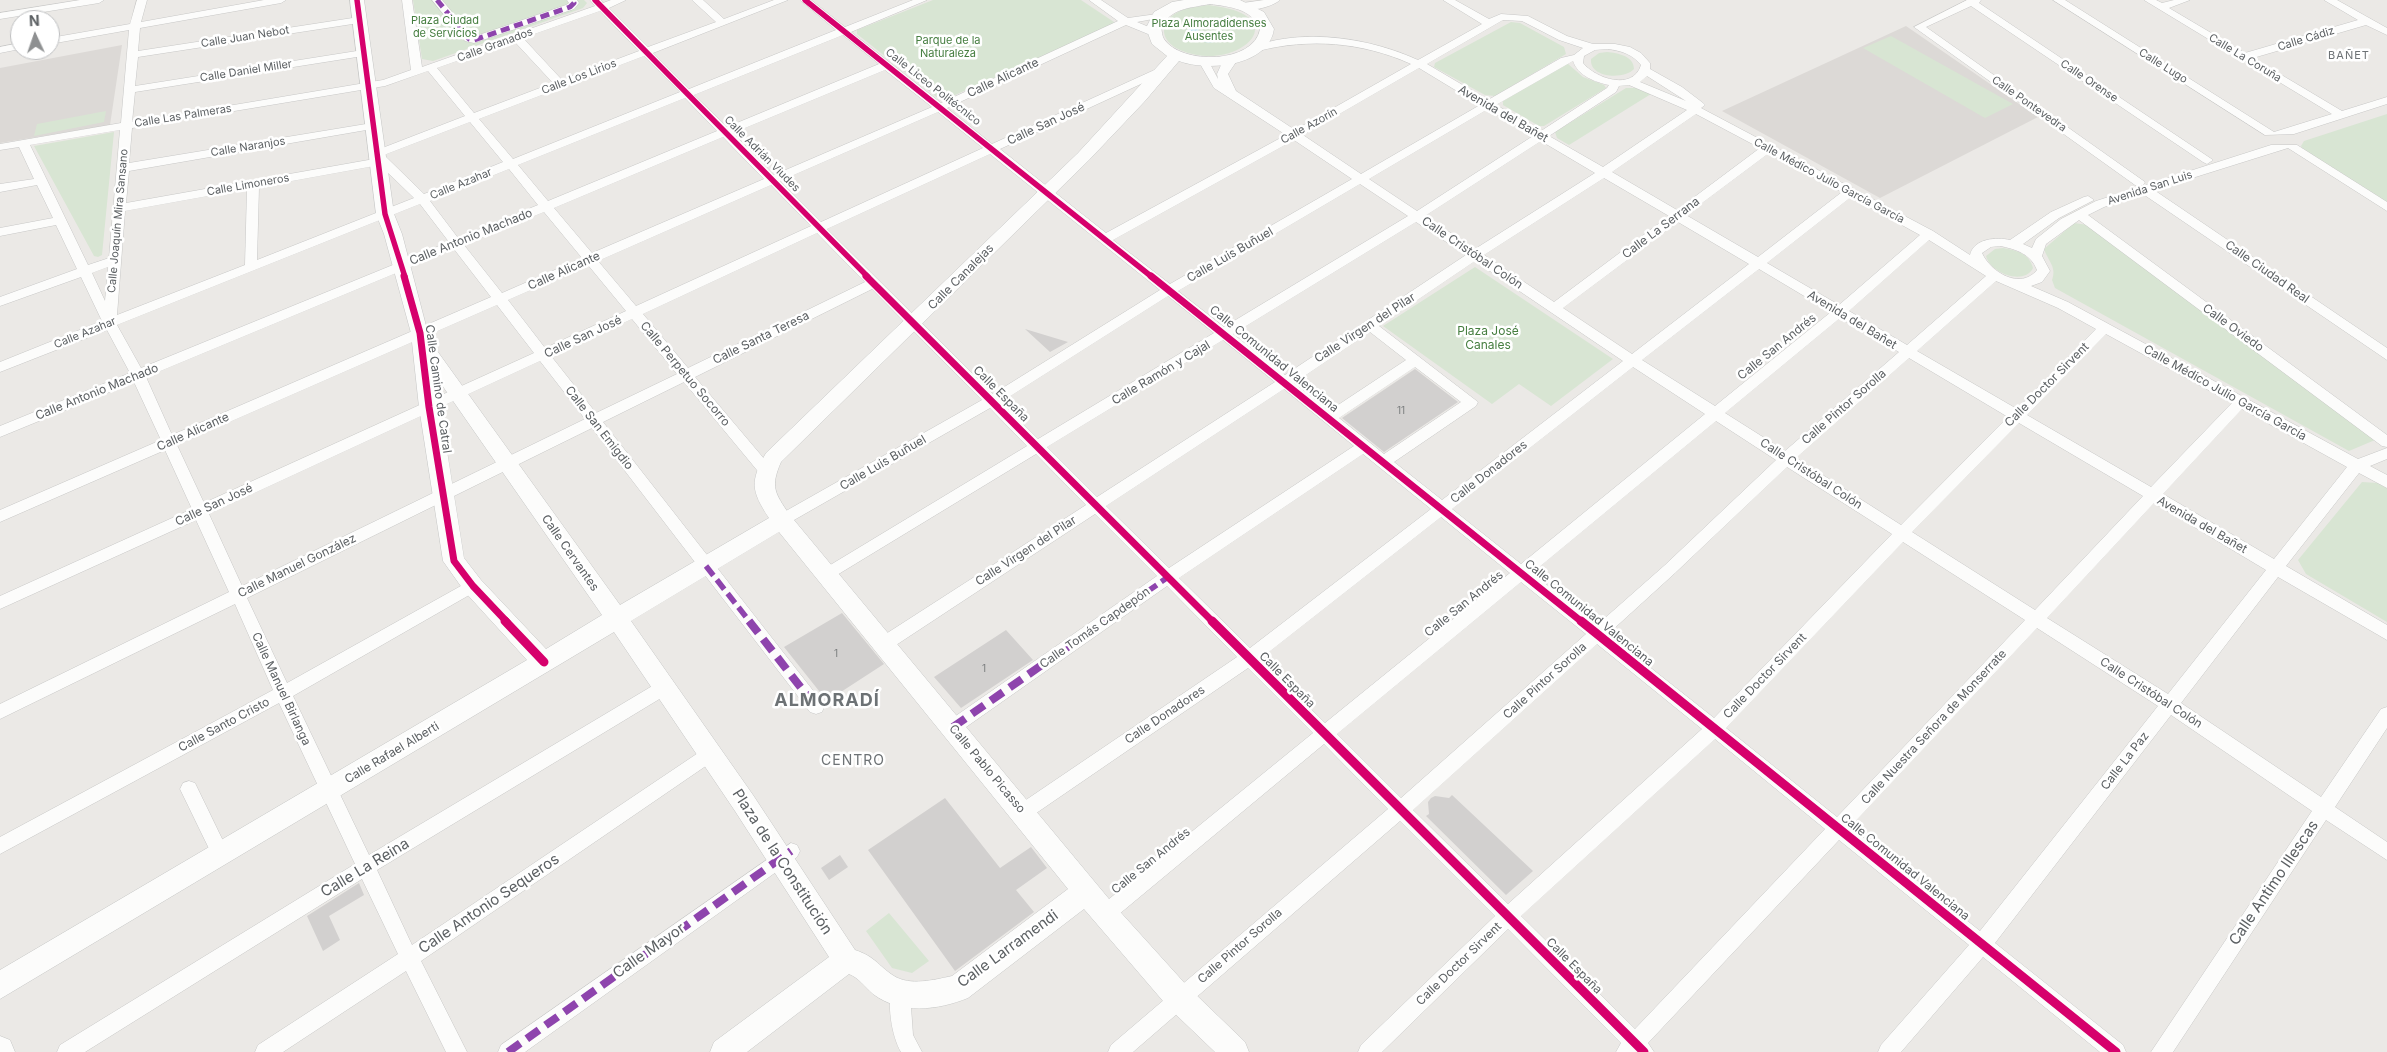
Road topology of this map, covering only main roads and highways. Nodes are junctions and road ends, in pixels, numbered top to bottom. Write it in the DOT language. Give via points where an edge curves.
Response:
graph roads {
  1 [pos="357,0"];
  2 [pos="1198,0"];
  3 [pos="1212,0"];
  4 [pos="1240,3"];
  5 [pos="1190,59"];
  6 [pos="421,338"];
  7 [pos="766,472"];
  8 [pos="782,520"];
  9 [pos="616,619"];
  10 [pos="544,662"];
  11 [pos="714,759"];
  12 [pos="1088,891"];
  13 [pos="846,960"];
  14 [pos="0,985"];
  15 [pos="724,1052"];
  16 [pos="1235,1052"];
  1 -- 6 [label="main road, Calle Camino de Catral" via="384,214"];
  2 -- 5 [label="main road" via="1174,6 1160,15 1152,32 1163,49"];
  3 -- 4 [label="main road"];
  4 -- 5 [label="main road" via="1259,15 1267,29 1264,42 1233,59"];
  5 -- 7 [label="main road, Calle Canalejas" via="1160,75 1048,192 772,458"];
  6 -- 9 [label="main road, Calle Cervantes"];
  6 -- 10 [label="main road, Calle Camino de Catral" via="454,561"];
  7 -- 8 [label="main road, Calle Pablo Picasso" via="762,485 765,496"];
  8 -- 9 [label="main road, Calle Rafael Alberti"];
  8 -- 12 [label="main road, Calle Pablo Picasso"];
  9 -- 10 [label="main road, Calle Rafael Alberti"];
  9 -- 11 [label="main road, Calle Cervantes"];
  10 -- 14 [label="main road, Calle Rafael Alberti"];
  11 -- 13 [label="main road, Plaza de la Constitución" via="786,854"];
  12 -- 13 [label="main road, Calle Larramendi" via="958,988 930,994 900,993 884,986 863,966"];
  12 -- 16 [label="main road, Calle Pablo Picasso" via="1179,998"];
  13 -- 15 [label="main road"];
}
